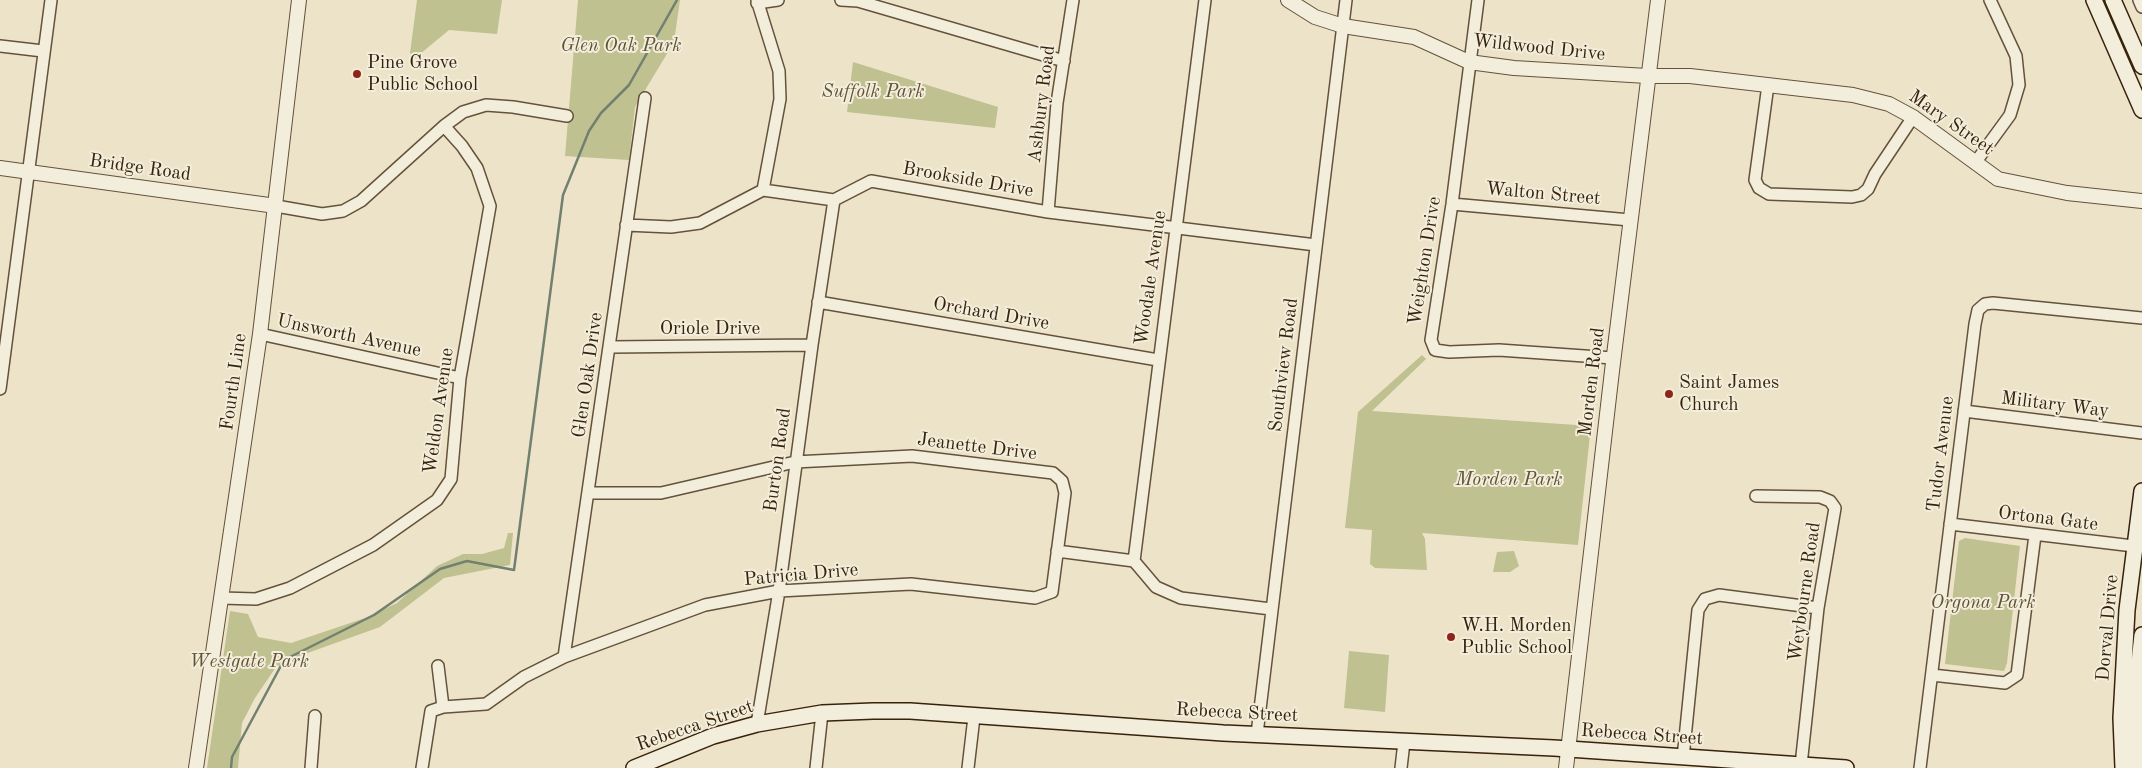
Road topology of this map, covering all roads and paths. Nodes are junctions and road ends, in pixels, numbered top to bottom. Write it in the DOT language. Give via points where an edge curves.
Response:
graph roads {
  1 [pos="51,0"];
  2 [pos="299,0"];
  3 [pos="778,0"];
  4 [pos="841,0"];
  5 [pos="1073,0"];
  6 [pos="1205,0"];
  7 [pos="1288,0"];
  8 [pos="1346,0"];
  9 [pos="1478,0"];
  10 [pos="1658,0"];
  11 [pos="1990,0"];
  12 [pos="2094,0"];
  13 [pos="2113,0"];
  14 [pos="2138,0"];
  15 [pos="757,2"];
  16 [pos="2142,7"];
  17 [pos="1343,26"];
  18 [pos="0,46"];
  19 [pos="44,51"];
  20 [pos="1064,61"];
  21 [pos="1469,62"];
  22 [pos="2142,66"];
  23 [pos="1647,76"];
  24 [pos="1768,85"];
  25 [pos="645,98"];
  26 [pos="2142,110"];
  27 [pos="567,116"];
  28 [pos="1913,117"];
  29 [pos="444,126"];
  30 [pos="1975,163"];
  31 [pos="0,168"];
  32 [pos="29,172"];
  33 [pos="762,190"];
  34 [pos="834,200"];
  35 [pos="2142,201"];
  36 [pos="1452,204"];
  37 [pos="276,206"];
  38 [pos="1048,212"];
  39 [pos="1630,220"];
  40 [pos="626,225"];
  41 [pos="1176,228"];
  42 [pos="1316,244"];
  43 [pos="818,302"];
  44 [pos="2142,318"];
  45 [pos="260,334"];
  46 [pos="812,346"];
  47 [pos="610,347"];
  48 [pos="1613,358"];
  49 [pos="1158,360"];
  50 [pos="460,378"];
  51 [pos="0,389"];
  52 [pos="1964,411"];
  53 [pos="2142,432"];
  54 [pos="795,462"];
  55 [pos="2142,491"];
  56 [pos="590,493"];
  57 [pos="1756,496"];
  58 [pos="1950,524"];
  59 [pos="2035,535"];
  60 [pos="2138,547"];
  61 [pos="1057,551"];
  62 [pos="1134,561"];
  63 [pos="779,591"];
  64 [pos="220,598"];
  65 [pos="1818,608"];
  66 [pos="1271,609"];
  67 [pos="2142,635"];
  68 [pos="564,657"];
  69 [pos="438,666"];
  70 [pos="1932,675"];
  71 [pos="443,707"];
  72 [pos="822,713"];
  73 [pos="314,716"];
  74 [pos="974,716"];
  75 [pos="757,724"];
  76 [pos="1256,734"];
  77 [pos="1404,742"];
  78 [pos="2122,744"];
  79 [pos="1568,750"];
  80 [pos="1683,758"];
  81 [pos="659,763"];
  82 [pos="1801,765"];
  83 [pos="196,768"];
  84 [pos="311,768"];
  85 [pos="422,768"];
  86 [pos="634,768"];
  87 [pos="816,768"];
  88 [pos="968,768"];
  89 [pos="1401,768"];
  90 [pos="1566,768"];
  91 [pos="1846,768"];
  92 [pos="1920,768"];
  93 [pos="2118,768"];
  94 [pos="2124,768"];
  95 [pos="2137,768"];
  1 -- 19 [label="street"];
  2 -- 37 [label="street, Fourth Line"];
  3 -- 15 [label="street"];
  4 -- 20 [label="street" via="858,1"];
  5 -- 20 [label="street, Ashbury Road"];
  6 -- 41 [label="street, Woodale Avenue"];
  7 -- 17 [label="street, Wildwood Drive" via="1315,17"];
  8 -- 17 [label="street, Southview Road"];
  9 -- 21 [label="street, Weighton Drive"];
  10 -- 23 [label="street, Morden Road"];
  11 -- 30 [label="street" via="2016,56 2018,85 2010,115"];
  12 -- 26 [label="main road"];
  13 -- 22 [label="main road"];
  14 -- 16 [label="street"];
  15 -- 33 [label="street" via="779,71 780,90"];
  17 -- 21 [label="street, Wildwood Drive" via="1414,37"];
  17 -- 42 [label="street, Southview Road"];
  18 -- 19 [label="street"];
  19 -- 32 [label="street"];
  20 -- 38 [label="street, Ashbury Road" via="1057,103"];
  21 -- 23 [label="street, Wildwood Drive"];
  21 -- 36 [label="street, Weighton Drive"];
  23 -- 24 [label="street, Mary Street" via="1690,76"];
  23 -- 39 [label="street, Morden Road"];
  24 -- 28 [label="street, Mary Street" via="1853,95 1889,104"];
  24 -- 28 [label="street" via="1755,180 1759,188 1769,194 1861,195"];
  25 -- 40 [label="street, Glen Oak Drive"];
  27 -- 29 [label="street" via="486,105 463,112"];
  28 -- 30 [label="street, Mary Street"];
  29 -- 37 [label="street" via="361,202 322,214"];
  29 -- 50 [label="street, Weldon Avenue" via="478,168 490,206"];
  30 -- 35 [label="street, Mary Street" via="1998,179 2067,193"];
  31 -- 32 [label="street, Bridge Road"];
  32 -- 37 [label="street, Bridge Road"];
  32 -- 51 [label="street"];
  33 -- 34 [label="street"];
  33 -- 40 [label="street" via="700,223 671,227"];
  34 -- 38 [label="street, Brookside Drive" via="871,181"];
  34 -- 43 [label="street, Burton Road"];
  36 -- 39 [label="street, Walton Street"];
  36 -- 48 [label="street, Weighton Drive" via="1431,340 1435,350 1499,350"];
  37 -- 45 [label="street, Fourth Line"];
  38 -- 41 [label="street, Brookside Drive"];
  39 -- 48 [label="street, Morden Road"];
  40 -- 47 [label="street, Glen Oak Drive"];
  41 -- 42 [label="street, Brookside Drive"];
  41 -- 49 [label="street, Woodale Avenue"];
  42 -- 66 [label="street, Southview Road"];
  43 -- 46 [label="street, Burton Road"];
  43 -- 49 [label="street, Orchard Drive"];
  44 -- 52 [label="street, Tudor Avenue" via="1985,304 1976,314"];
  45 -- 50 [label="street, Unsworth Avenue"];
  45 -- 64 [label="street, Fourth Line"];
  46 -- 47 [label="street, Oriole Drive"];
  46 -- 54 [label="street, Burton Road"];
  47 -- 56 [label="street, Glen Oak Drive"];
  48 -- 79 [label="street, Morden Road"];
  49 -- 62 [label="street, Woodale Avenue"];
  50 -- 64 [label="street, Weldon Avenue" via="451,478 437,500 372,545 290,588 256,599"];
  52 -- 53 [label="street, Military Way"];
  52 -- 58 [label="street, Tudor Avenue"];
  54 -- 56 [label="street, Jeanette Drive" via="662,493"];
  54 -- 61 [label="street, Jeanette Drive" via="912,456 1053,473 1062,481 1064,493"];
  54 -- 63 [label="street, Burton Road"];
  55 -- 60 [label="main road, Dorval Drive"];
  56 -- 68 [label="street, Glen Oak Drive"];
  57 -- 65 [label="street, Weybourne Road" via="1820,497 1830,500 1835,508"];
  58 -- 59 [label="street, Ortona Gate"];
  58 -- 70 [label="street, Tudor Avenue"];
  59 -- 60 [label="street, Ortona Gate"];
  59 -- 70 [label="street" via="2017,675 2006,683"];
  60 -- 78 [label="main road, Dorval Drive" via="2127,610"];
  61 -- 62 [label="street"];
  61 -- 63 [label="street, Patricia Drive" via="1052,592 1035,598 911,584"];
  62 -- 66 [label="street" via="1156,587 1181,598"];
  63 -- 68 [label="street, Patricia Drive" via="705,604"];
  63 -- 75 [label="street, Burton Road"];
  64 -- 83 [label="street, Fourth Line"];
  65 -- 80 [label="street" via="1719,595 1705,599 1698,610"];
  65 -- 82 [label="street, Weybourne Road"];
  66 -- 76 [label="street, Southview Road"];
  67 -- 95 [label="main road, Dorval Drive" via="2135,698"];
  68 -- 71 [label="street, Patricia Drive" via="524,676 486,704"];
  69 -- 71 [label="street"];
  70 -- 92 [label="street, Tudor Avenue"];
  71 -- 85 [label="street" via="431,710"];
  72 -- 74 [label="main road, Rebecca Street" via="910,711"];
  72 -- 75 [label="main road, Rebecca Street"];
  72 -- 87 [label="street"];
  73 -- 84 [label="street"];
  74 -- 76 [label="main road, Rebecca Street"];
  74 -- 88 [label="street"];
  75 -- 81 [label="main road, Rebecca Street" via="714,736"];
  76 -- 77 [label="main road, Rebecca Street"];
  77 -- 79 [label="main road, Rebecca Street"];
  77 -- 89 [label="street"];
  78 -- 93 [label="main road"];
  78 -- 94 [label="main road, Dorval Drive"];
  79 -- 80 [label="main road, Rebecca Street"];
  79 -- 90 [label="street, Morden Road"];
  80 -- 82 [label="main road, Rebecca Street"];
  81 -- 86 [label="main road, Rebecca Street"];
  82 -- 91 [label="main road, Rebecca Street"];
}
